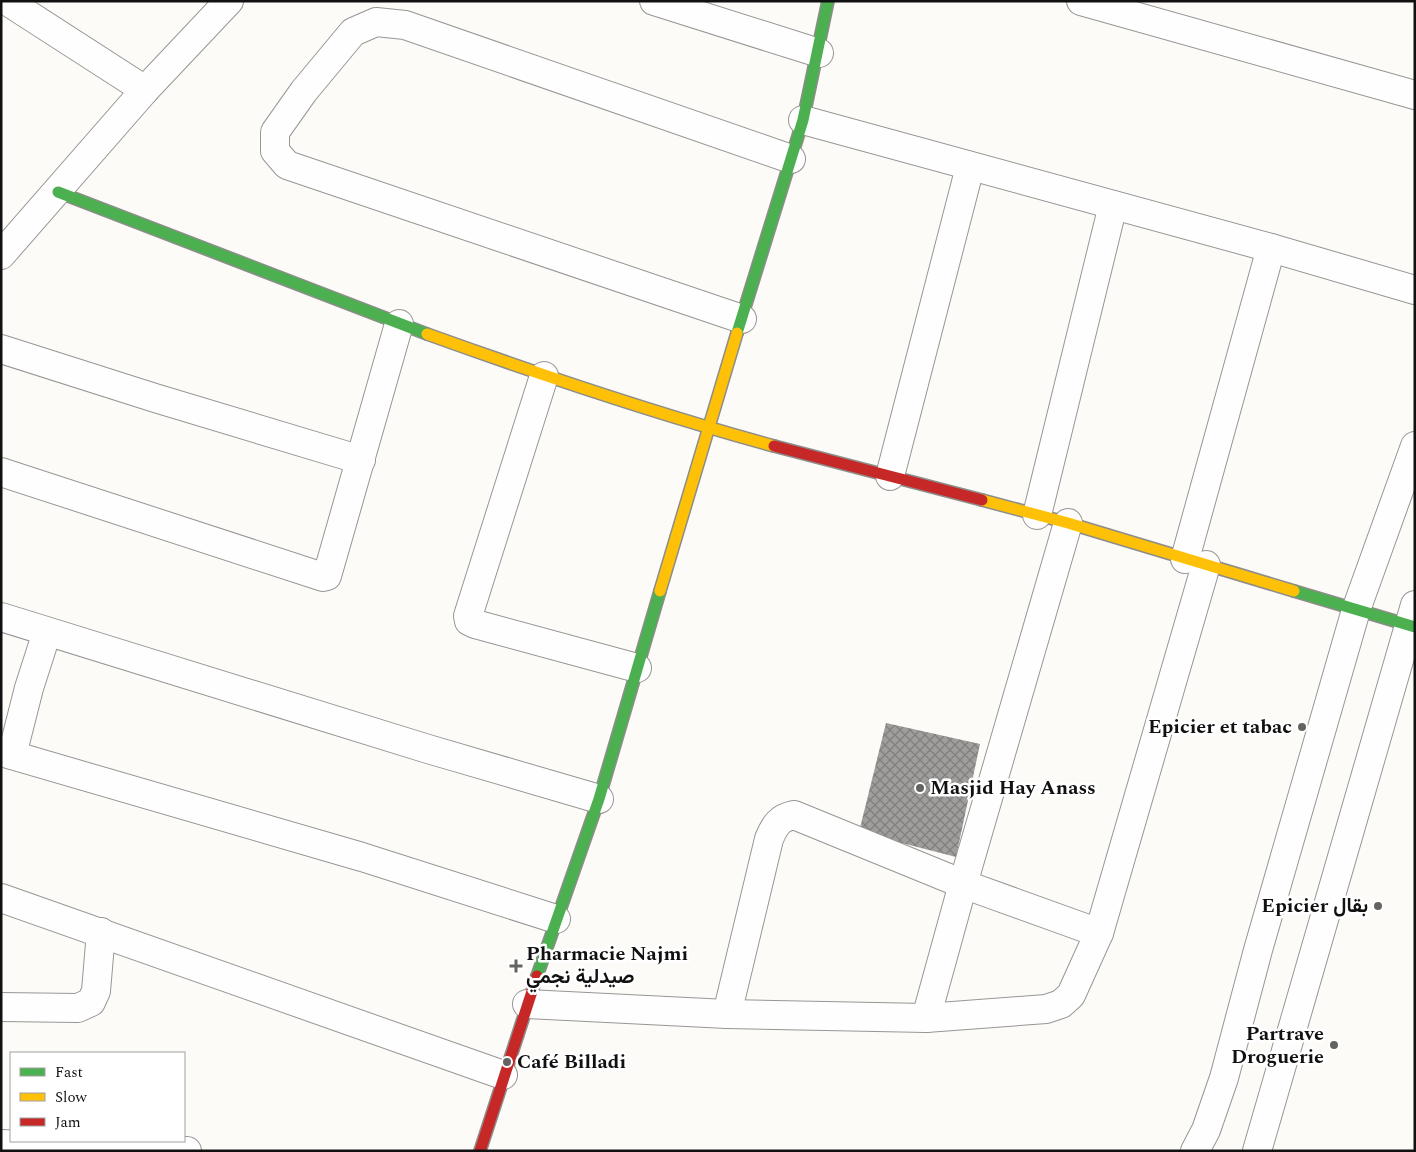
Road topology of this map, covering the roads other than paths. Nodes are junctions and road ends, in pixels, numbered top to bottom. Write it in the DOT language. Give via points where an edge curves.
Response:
graph roads {
  1 [pos="7,1"];
  2 [pos="229,1"];
  3 [pos="654,1"];
  4 [pos="828,1"];
  5 [pos="1081,1"];
  6 [pos="819,53"];
  7 [pos="145,90"];
  8 [pos="1415,95"];
  9 [pos="803,120"];
  10 [pos="791,159"];
  11 [pos="970,167"];
  12 [pos="58,192"];
  13 [pos="1113,205"];
  14 [pos="1271,248"];
  15 [pos="1,255"];
  16 [pos="1415,290"];
  17 [pos="742,319"];
  18 [pos="399,324"];
  19 [pos="1,348"];
  20 [pos="544,376"];
  21 [pos="708,428"];
  22 [pos="1415,446"];
  23 [pos="362,460"];
  24 [pos="1,472"];
  25 [pos="890,476"];
  26 [pos="1037,515"];
  27 [pos="1068,523"];
  28 [pos="1196,562"];
  29 [pos="1356,610"];
  30 [pos="1,618"];
  31 [pos="1412,619"];
  32 [pos="47,632"];
  33 [pos="637,668"];
  34 [pos="6,754"];
  35 [pos="599,799"];
  36 [pos="963,884"];
  37 [pos="1,898"];
  38 [pos="556,919"];
  39 [pos="101,932"];
  40 [pos="1099,932"];
  41 [pos="527,1004"];
  42 [pos="1,1007"];
  43 [pos="727,1014"];
  44 [pos="926,1018"];
  45 [pos="503,1075"];
  46 [pos="1,1144"];
  47 [pos="187,1151"];
  48 [pos="480,1151"];
  49 [pos="1195,1151"];
  50 [pos="1257,1151"];
  1 -- 7 [label="street"];
  2 -- 7 [label="street"];
  3 -- 6 [label="street"];
  4 -- 6 [label="street"];
  5 -- 8 [label="street"];
  6 -- 9 [label="street"];
  7 -- 12 [label="street"];
  9 -- 10 [label="street"];
  9 -- 11 [label="street"];
  10 -- 17 [label="street"];
  10 -- 17 [label="street" via="405,25 376,22 353,32 274,132 274,151 287,165"];
  11 -- 13 [label="street"];
  11 -- 25 [label="street"];
  12 -- 15 [label="street"];
  12 -- 18 [label="street"];
  13 -- 14 [label="street"];
  13 -- 26 [label="street"];
  14 -- 16 [label="street"];
  14 -- 28 [label="street"];
  17 -- 21 [label="street"];
  18 -- 20 [label="street"];
  18 -- 23 [label="street"];
  19 -- 23 [label="street"];
  20 -- 21 [label="street"];
  20 -- 33 [label="street" via="469,621"];
  21 -- 25 [label="street"];
  21 -- 33 [label="street"];
  22 -- 29 [label="street"];
  23 -- 24 [label="street" via="329,572 323,576"];
  25 -- 26 [label="street"];
  26 -- 27 [label="street"];
  27 -- 28 [label="street"];
  27 -- 36 [label="street"];
  28 -- 29 [label="street"];
  28 -- 40 [label="street"];
  29 -- 31 [label="street"];
  29 -- 49 [label="street" via="1224,1078"];
  30 -- 32 [label="street"];
  31 -- 50 [label="street"];
  32 -- 34 [label="street"];
  32 -- 35 [label="street"];
  33 -- 35 [label="street"];
  34 -- 38 [label="street" via="362,857"];
  35 -- 38 [label="street"];
  36 -- 40 [label="street"];
  36 -- 43 [label="street" via="794,815 779,820 769,839"];
  36 -- 44 [label="street"];
  37 -- 39 [label="street"];
  38 -- 41 [label="street"];
  39 -- 42 [label="street" via="96,991 90,1002 78,1008"];
  39 -- 45 [label="street"];
  40 -- 44 [label="street" via="1071,995 1061,1004 1046,1009"];
  41 -- 43 [label="street"];
  41 -- 45 [label="street"];
  43 -- 44 [label="street"];
  45 -- 48 [label="street"];
  46 -- 47 [label="street"];
}
